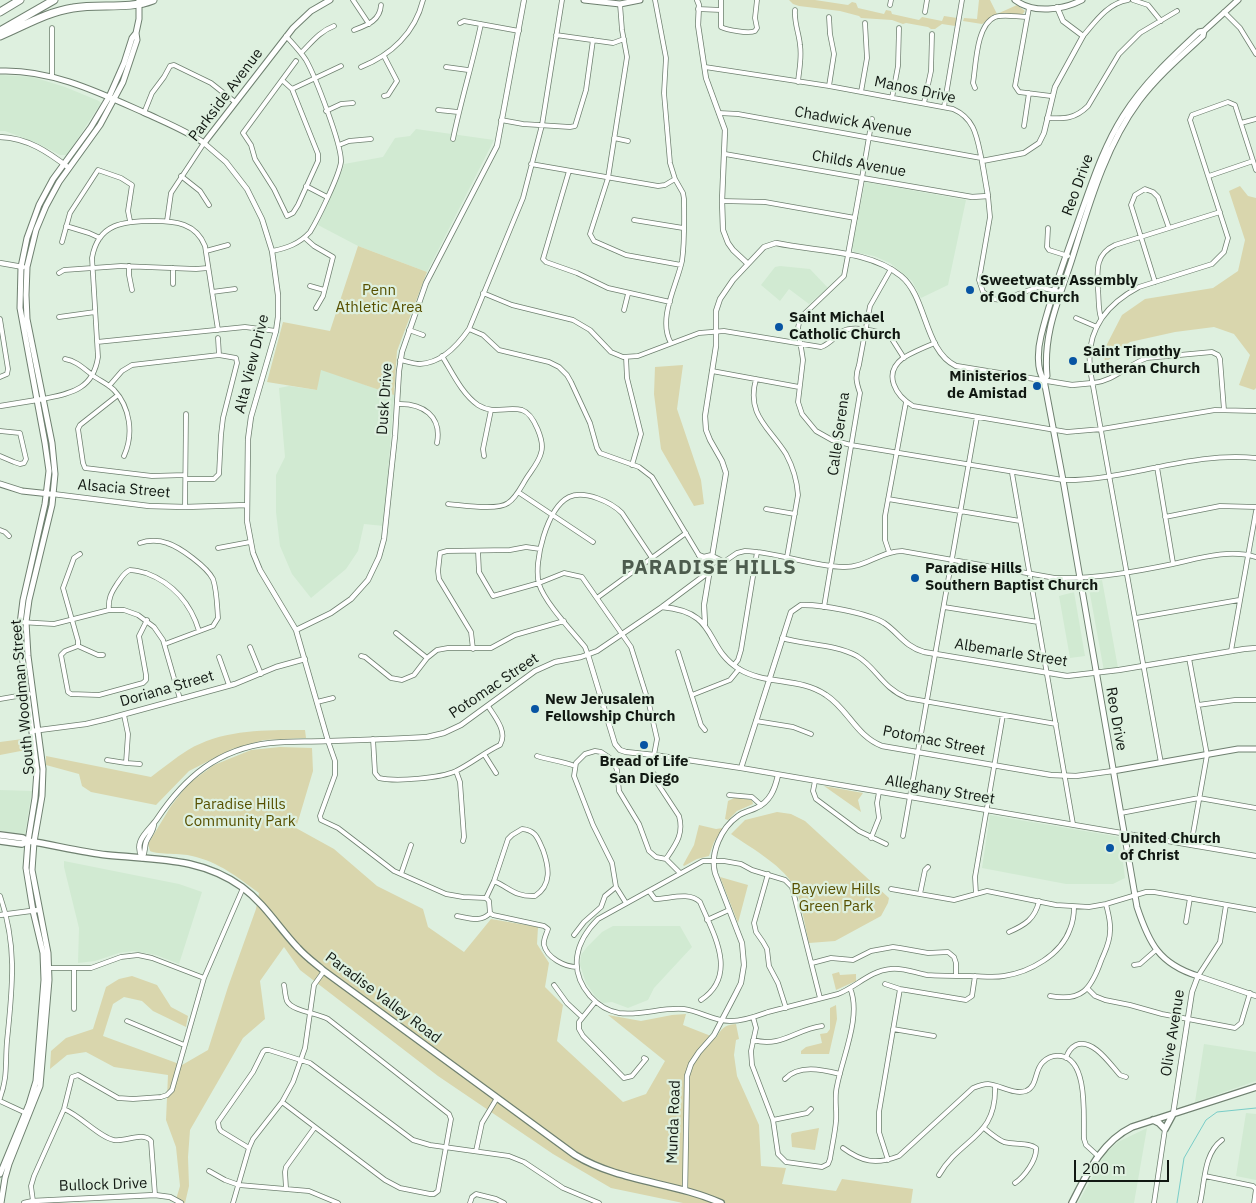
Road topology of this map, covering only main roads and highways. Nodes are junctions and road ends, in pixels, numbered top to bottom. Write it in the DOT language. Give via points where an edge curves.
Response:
graph roads {
  1 [pos="12,0"];
  2 [pos="20,0"];
  3 [pos="54,0"];
  4 [pos="153,0"];
  5 [pos="330,0"];
  6 [pos="584,0"];
  7 [pos="640,0"];
  8 [pos="1016,0"];
  9 [pos="1056,0"];
  10 [pos="1082,0"];
  11 [pos="1238,0"];
  12 [pos="140,2"];
  13 [pos="0,7"];
  14 [pos="1057,7"];
  15 [pos="0,12"];
  16 [pos="0,31"];
  17 [pos="1204,31"];
  18 [pos="136,33"];
  19 [pos="0,36"];
  20 [pos="0,71"];
  21 [pos="109,97"];
  22 [pos="114,100"];
  23 [pos="204,143"];
  24 [pos="66,166"];
  25 [pos="1044,380"];
  26 [pos="0,484"];
  27 [pos="50,494"];
  28 [pos="35,731"];
  29 [pos="1256,749"];
  30 [pos="1113,771"];
  31 [pos="0,835"];
  32 [pos="0,841"];
  33 [pos="31,842"];
  34 [pos="1198,976"];
  35 [pos="1256,1088"];
  36 [pos="27,1114"];
  37 [pos="1173,1114"];
  38 [pos="1153,1120"];
  39 [pos="0,1174"];
  40 [pos="1,1203"];
  41 [pos="721,1203"];
  42 [pos="1072,1203"];
  1 -- 13 [label="highway"];
  2 -- 15 [label="highway"];
  3 -- 16 [label="highway"];
  4 -- 12 [label="highway"];
  5 -- 23 [label="main road, Parkside Avenue" via="312,11 286,36"];
  6 -- 7 [label="main road" via="620,4"];
  8 -- 14 [label="main road" via="1029,8"];
  9 -- 14 [label="main road"];
  10 -- 14 [label="main road"];
  11 -- 17 [label="main road, Reo Drive"];
  12 -- 18 [label="main road, South Woodman Street"];
  12 -- 19 [label="highway" via="71,8 43,16"];
  17 -- 25 [label="main road, Reo Drive" via="1139,102 1105,161 1048,334 1047,376"];
  17 -- 25 [label="main road, Reo Drive" via="1164,64 1134,99 1100,160 1041,336 1039,351"];
  18 -- 21 [label="main road, South Woodman Street"];
  18 -- 22 [label="main road, South Woodman Street" via="134,54"];
  20 -- 21 [label="main road, Alta View Drive" via="52,76"];
  21 -- 22 [label="main road, Alta View Drive"];
  21 -- 24 [label="main road, South Woodman Street"];
  22 -- 23 [label="main road, Alta View Drive" via="172,124"];
  22 -- 24 [label="main road, South Woodman Street" via="96,131"];
  24 -- 27 [label="main road, South Woodman Street" via="41,216 24,267"];
  25 -- 30 [label="main road, Reo Drive"];
  26 -- 27 [label="main road, Alsacia Street" via="22,491"];
  27 -- 28 [label="main road, South Woodman Street" via="26,622"];
  27 -- 28 [label="main road, South Woodman Street" via="22,600 20,622 27,695"];
  28 -- 33 [label="main road, South Woodman Street" via="43,783"];
  29 -- 30 [label="main road, Potomac Street" via="1238,749"];
  30 -- 34 [label="main road, Reo Drive" via="1135,895 1146,933 1156,950 1175,966"];
  31 -- 33 [label="main road, Paradise Valley Road"];
  32 -- 33 [label="main road, Paradise Valley Road"];
  33 -- 36 [label="main road, South Woodman Street" via="35,910 47,968 37,1071"];
  33 -- 41 [label="main road, Paradise Valley Road" via="104,855 174,860 219,873 243,887 299,949 324,971 563,1147 588,1163 613,1173 685,1190"];
  35 -- 37 [label="main road"];
  36 -- 39 [label="main road, South Woodman Street"];
  36 -- 40 [label="main road, South Woodman Street" via="5,1178"];
  37 -- 38 [label="main road"];
  37 -- 38 [label="main road" via="1165,1129"];
  38 -- 42 [label="main road" via="1124,1131 1109,1142"];
}
